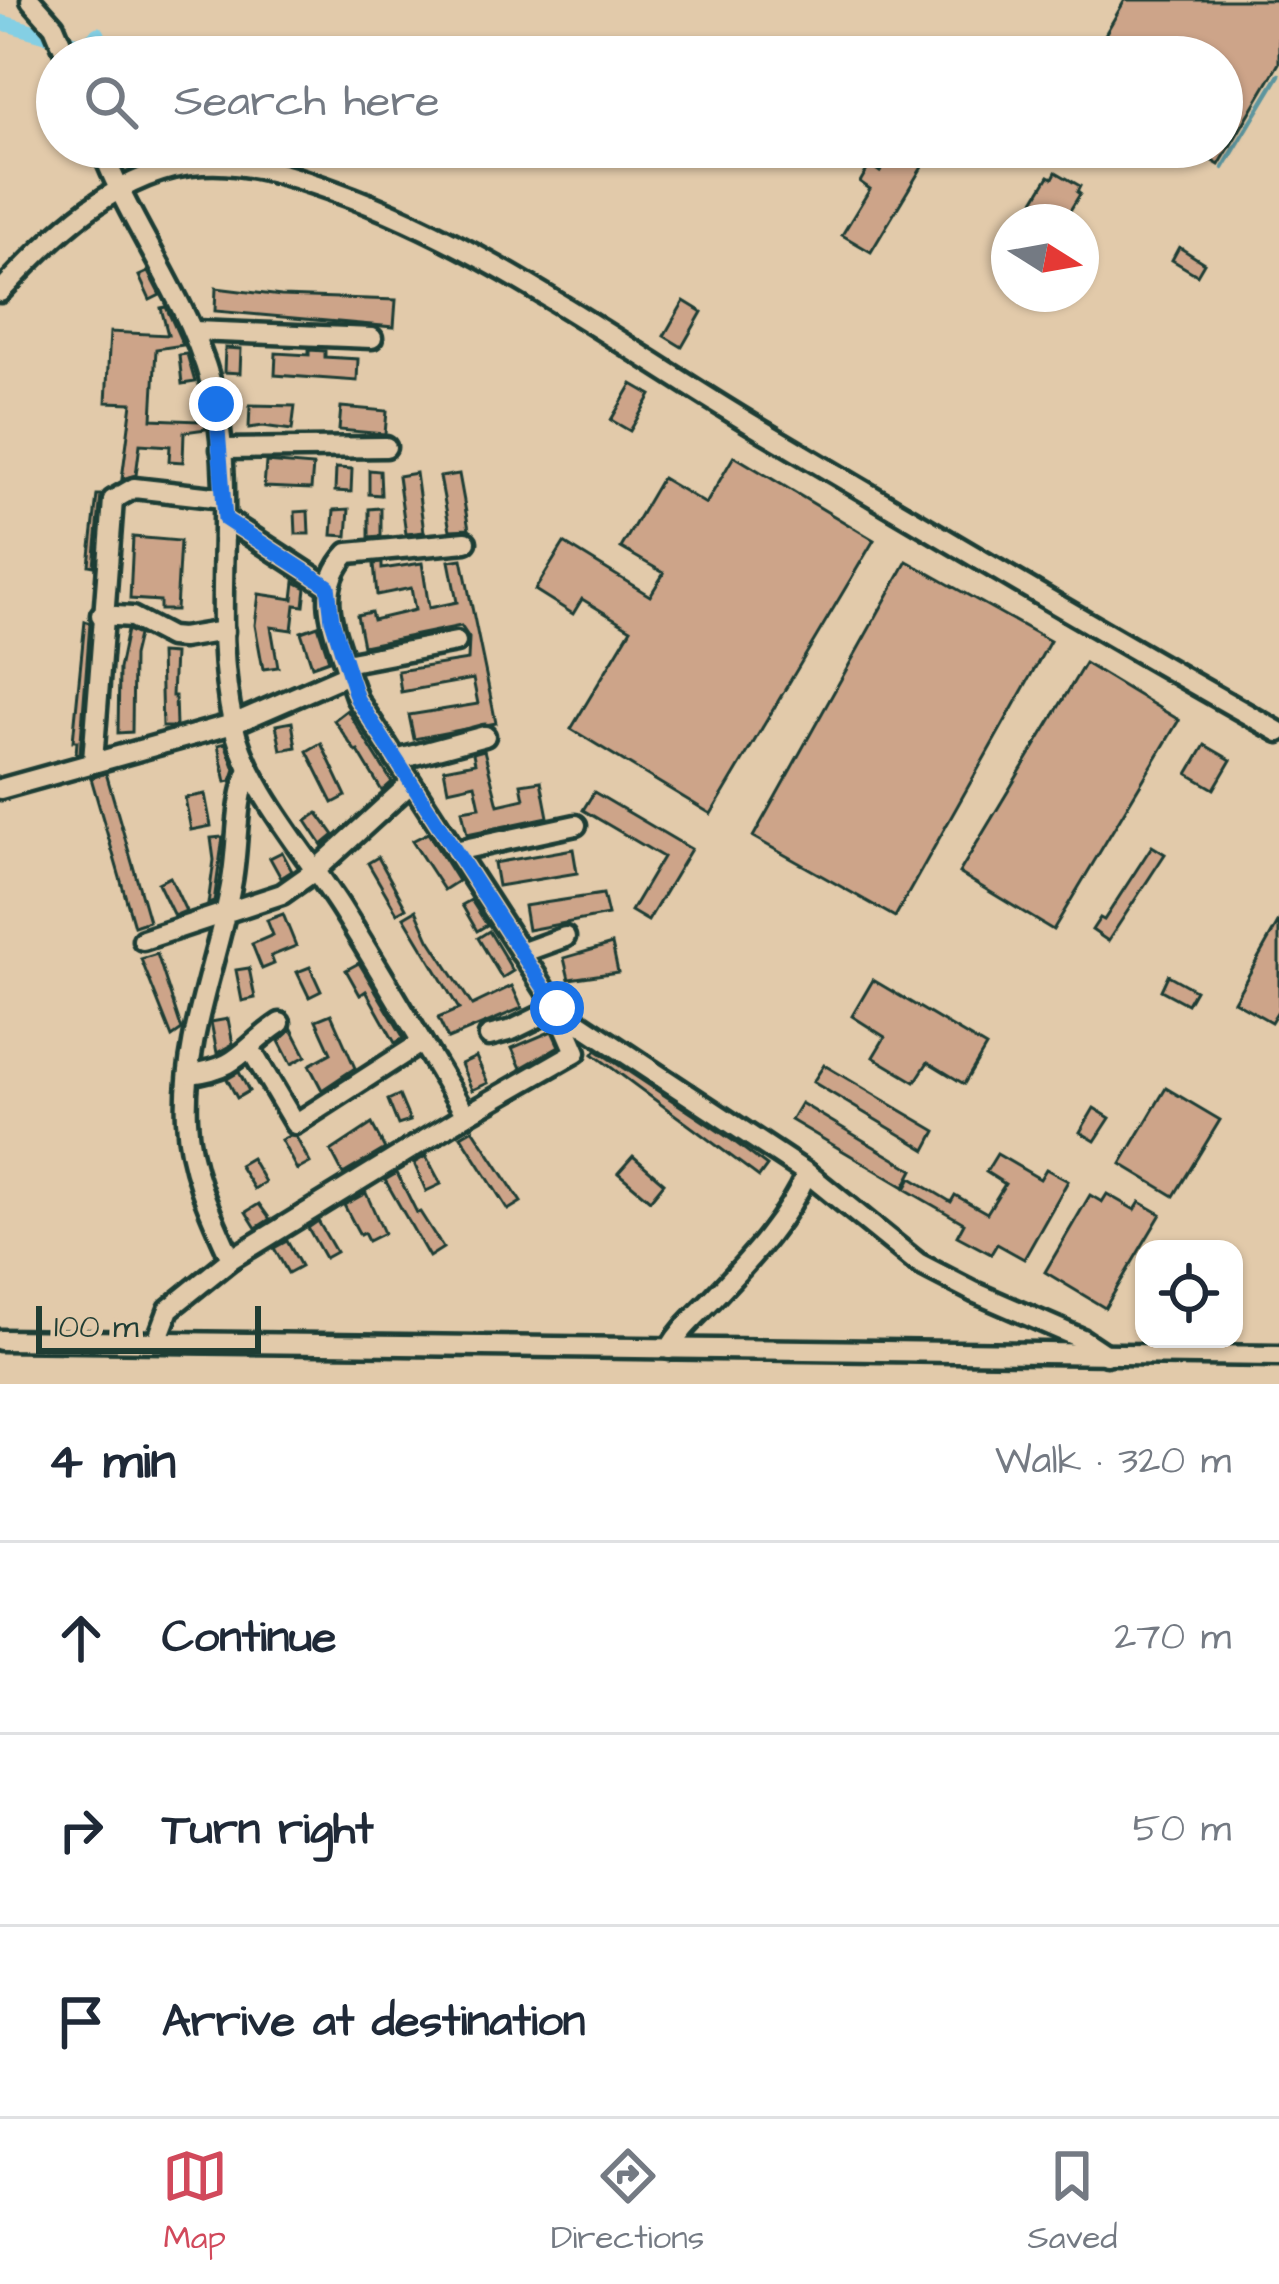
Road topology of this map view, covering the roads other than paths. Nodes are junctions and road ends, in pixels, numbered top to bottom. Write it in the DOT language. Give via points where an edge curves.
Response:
graph roads {
  1 [pos="31,0"];
  2 [pos="59,36"];
  3 [pos="109,168"];
  4 [pos="168,168"];
  5 [pos="259,168"];
  6 [pos="118,190"];
  7 [pos="0,292"];
  8 [pos="194,331"];
  9 [pos="372,338"];
  10 [pos="386,447"];
  11 [pos="220,449"];
  12 [pos="222,498"];
  13 [pos="225,519"];
  14 [pos="466,542"];
  15 [pos="328,586"];
  16 [pos="101,615"];
  17 [pos="224,632"];
  18 [pos="456,642"];
  19 [pos="346,669"];
  20 [pos="233,724"];
  21 [pos="1279,732"];
  22 [pos="485,736"];
  23 [pos="396,760"];
  24 [pos="93,761"];
  25 [pos="249,770"];
  26 [pos="411,783"];
  27 [pos="0,789"];
  28 [pos="575,825"];
  29 [pos="455,851"];
  30 [pos="316,870"];
  31 [pos="226,913"];
  32 [pos="565,937"];
  33 [pos="143,940"];
  34 [pos="521,953"];
  35 [pos="557,1008"];
  36 [pos="280,1023"];
  37 [pos="489,1036"];
  38 [pos="422,1042"];
  39 [pos="250,1048"];
  40 [pos="190,1074"];
  41 [pos="466,1115"];
  42 [pos="807,1173"];
  43 [pos="231,1259"];
  44 [pos="0,1340"];
  45 [pos="158,1341"];
  46 [pos="669,1349"];
  47 [pos="1106,1354"];
  48 [pos="1279,1356"];
  1 -- 2 [label="street"];
  3 -- 6 [label="street"];
  4 -- 6 [label="street"];
  5 -- 21 [label="street" via="424,226 529,283 661,370"];
  6 -- 7 [label="street" via="52,238"];
  6 -- 8 [label="street"];
  8 -- 9 [label="street"];
  8 -- 11 [label="street"];
  10 -- 11 [label="street"];
  11 -- 12 [label="street"];
  12 -- 13 [label="street"];
  12 -- 16 [label="street" via="134,488 112,500"];
  13 -- 15 [label="street"];
  13 -- 17 [label="street"];
  14 -- 15 [label="street" via="348,553"];
  15 -- 19 [label="street"];
  16 -- 17 [label="street" via="132,616 170,637"];
  16 -- 24 [label="street"];
  17 -- 20 [label="street"];
  18 -- 19 [label="street"];
  19 -- 20 [label="street"];
  19 -- 23 [label="street"];
  20 -- 24 [label="street"];
  20 -- 25 [label="street"];
  22 -- 23 [label="street"];
  23 -- 26 [label="street"];
  24 -- 27 [label="street"];
  25 -- 30 [label="street"];
  25 -- 31 [label="street" via="239,793"];
  26 -- 29 [label="street"];
  26 -- 30 [label="street"];
  28 -- 29 [label="street"];
  29 -- 34 [label="street"];
  30 -- 31 [label="street" via="282,894"];
  30 -- 38 [label="street"];
  31 -- 33 [label="street"];
  31 -- 40 [label="street"];
  32 -- 34 [label="street"];
  34 -- 35 [label="street"];
  35 -- 37 [label="street"];
  35 -- 41 [label="street" via="576,1052"];
  35 -- 42 [label="street"];
  36 -- 39 [label="street"];
  38 -- 39 [label="street" via="295,1124"];
  38 -- 41 [label="street"];
  39 -- 40 [label="street" via="226,1066"];
  40 -- 43 [label="street" via="192,1153"];
  41 -- 43 [label="street"];
  42 -- 46 [label="street" via="795,1201"];
  42 -- 47 [label="street" via="918,1263"];
  43 -- 45 [label="street" via="169,1309"];
  44 -- 45 [label="street"];
  45 -- 46 [label="street"];
  46 -- 47 [label="street"];
  47 -- 48 [label="street"];
}
